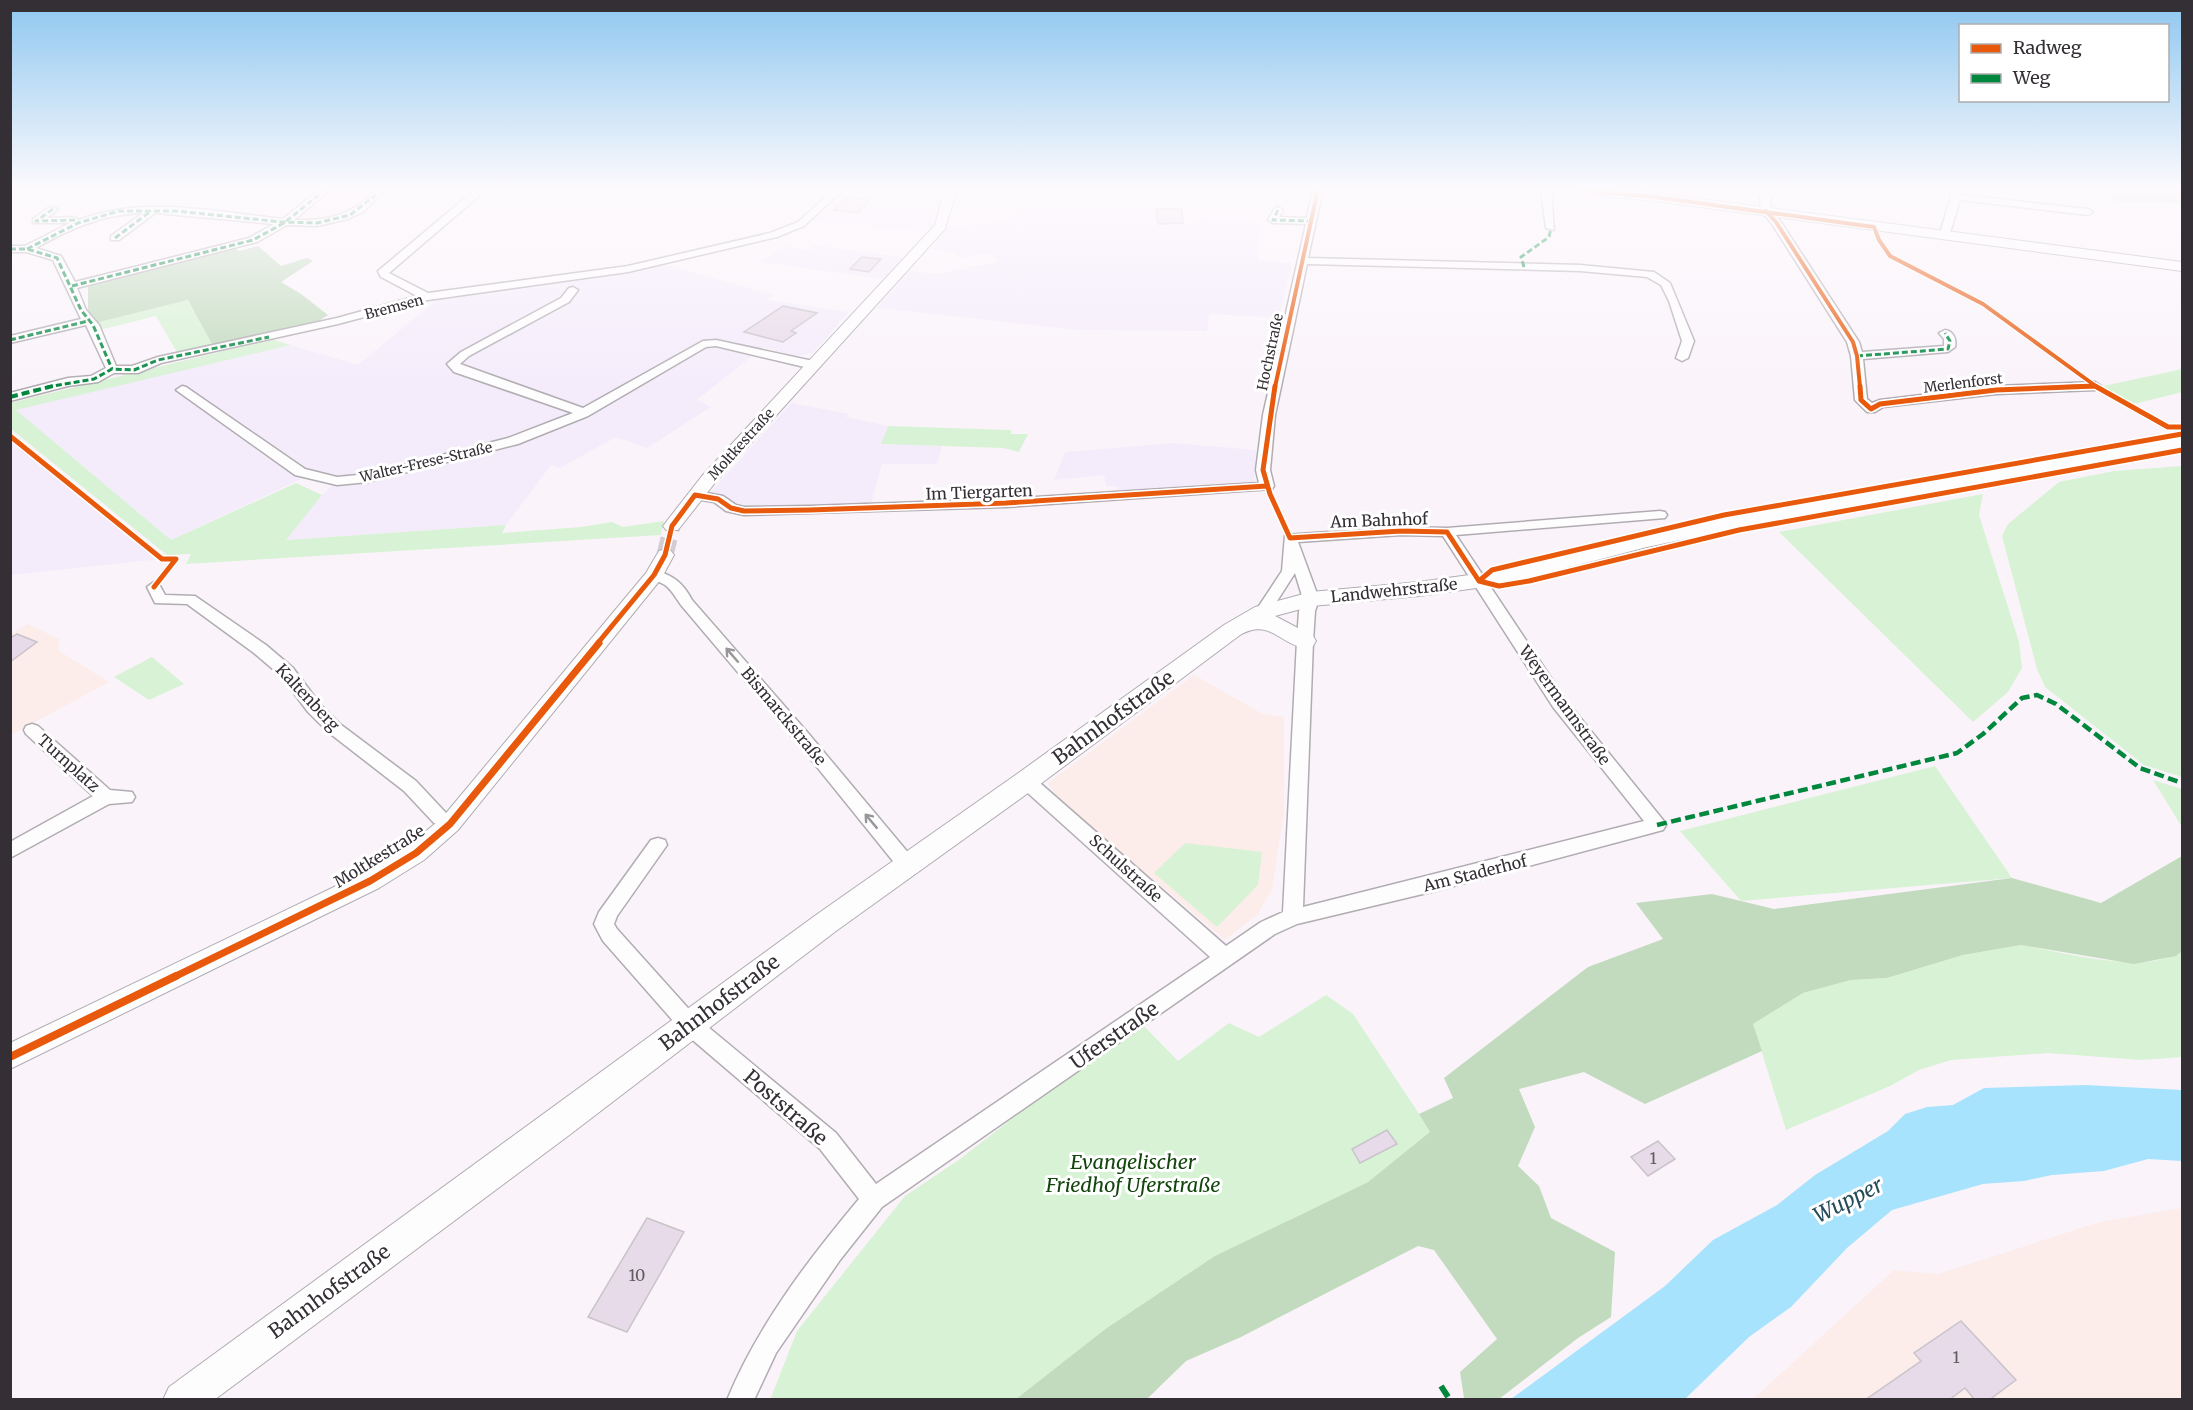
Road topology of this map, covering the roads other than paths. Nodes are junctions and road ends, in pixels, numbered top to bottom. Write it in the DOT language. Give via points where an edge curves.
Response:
graph roads {
  1 [pos="46,255"];
  2 [pos="195,255"];
  3 [pos="403,255"];
  4 [pos="692,255"];
  5 [pos="914,255"];
  6 [pos="1303,255"];
  7 [pos="1797,255"];
  8 [pos="2088,255"];
  9 [pos="1301,261"];
  10 [pos="2182,267"];
  11 [pos="72,286"];
  12 [pos="573,290"];
  13 [pos="427,297"];
  14 [pos="88,321"];
  15 [pos="1945,333"];
  16 [pos="10,340"];
  17 [pos="1857,356"];
  18 [pos="1682,358"];
  19 [pos="813,365"];
  20 [pos="112,369"];
  21 [pos="2095,386"];
  22 [pos="182,390"];
  23 [pos="10,397"];
  24 [pos="584,413"];
  25 [pos="2182,442"];
  26 [pos="1267,486"];
  27 [pos="695,495"];
  28 [pos="1660,514"];
  29 [pos="672,526"];
  30 [pos="1447,532"];
  31 [pos="1290,537"];
  32 [pos="659,565"];
  33 [pos="1479,581"];
  34 [pos="154,587"];
  35 [pos="1311,598"];
  36 [pos="1255,617"];
  37 [pos="1305,641"];
  38 [pos="32,730"];
  39 [pos="1026,781"];
  40 [pos="106,797"];
  41 [pos="126,797"];
  42 [pos="451,823"];
  43 [pos="1657,825"];
  44 [pos="658,845"];
  45 [pos="10,851"];
  46 [pos="908,866"];
  47 [pos="1293,917"];
  48 [pos="1224,957"];
  49 [pos="689,1024"];
  50 [pos="10,1057"];
  51 [pos="874,1199"];
  52 [pos="182,1400"];
  53 [pos="740,1400"];
  1 -- 11 [label="street" via="57,258"];
  2 -- 11 [label="street"];
  3 -- 13 [label="street" via="383,271 385,275"];
  4 -- 13 [label="street, Bremsen" via="606,273"];
  5 -- 19 [label="street, Moltkestraße"];
  6 -- 9 [label="street, Hochstraße"];
  7 -- 17 [label="street" via="1847,332"];
  8 -- 10 [label="main road"];
  9 -- 18 [label="street" via="1580,268 1650,274 1665,283 1674,301 1688,341"];
  9 -- 26 [label="street, Hochstraße" via="1269,415 1263,470"];
  11 -- 14 [label="street" via="73,296"];
  12 -- 24 [label="street" via="565,300 453,364"];
  13 -- 20 [label="street, Bremsen" via="338,321 167,358 134,370"];
  14 -- 16 [label="street"];
  14 -- 20 [label="street"];
  15 -- 17 [label="street" via="1951,345 1948,349"];
  17 -- 21 [label="street, Merlenforst" via="1861,400 1871,409 1880,404 1996,390"];
  19 -- 24 [label="street, Walter-Frese-Straße" via="708,343"];
  19 -- 27 [label="street, Moltkestraße"];
  20 -- 23 [label="street, Bremsen" via="94,379"];
  22 -- 24 [label="street, Walter-Frese-Straße" via="300,472 337,481 368,478 504,444"];
  25 -- 33 [label="main road, Landwehrstraße" via="1733,523"];
  26 -- 27 [label="street, Im Tiergarten" via="1050,502 837,511 744,512 718,499"];
  27 -- 29 [label="street, Moltkestraße"];
  28 -- 30 [label="street, Am Bahnhof"];
  30 -- 31 [label="street, Am Bahnhof"];
  30 -- 33 [label="street, Am Bahnhof"];
  31 -- 35 [label="street"];
  31 -- 36 [label="street, Bahnhofstraße" via="1289,571"];
  32 -- 42 [label="street, Moltkestraße"];
  46 -- 32 [label="street, Bismarckstraße, one-way"];
  33 -- 35 [label="main road, Landwehrstraße"];
  33 -- 43 [label="street, Weyermannstraße" via="1559,703"];
  34 -- 42 [label="street, Kaltenberg" via="160,600 190,599 260,649 287,672 334,728 405,781 440,818"];
  35 -- 36 [label="main road, Bahnhofstraße"];
  35 -- 37 [label="street"];
  36 -- 37 [label="main road"];
  36 -- 39 [label="main road, Bahnhofstraße"];
  37 -- 47 [label="street"];
  38 -- 40 [label="street, Turnplatz"];
  39 -- 46 [label="main road, Bahnhofstraße"];
  39 -- 48 [label="street, Schulstraße"];
  40 -- 41 [label="street, Turnplatz"];
  40 -- 45 [label="street, Turnplatz"];
  42 -- 50 [label="street, Moltkestraße" via="416,853 370,881"];
  43 -- 47 [label="street, Am Staderhof"];
  44 -- 49 [label="street, Poststraße" via="616,900 604,924"];
  46 -- 49 [label="main road, Bahnhofstraße"];
  47 -- 48 [label="street, Uferstraße" via="1268,927"];
  48 -- 51 [label="street, Uferstraße"];
  49 -- 51 [label="street, Poststraße" via="828,1141"];
  49 -- 52 [label="main road, Bahnhofstraße"];
  51 -- 53 [label="street, Uferstraße" via="831,1251 767,1344"];
}
